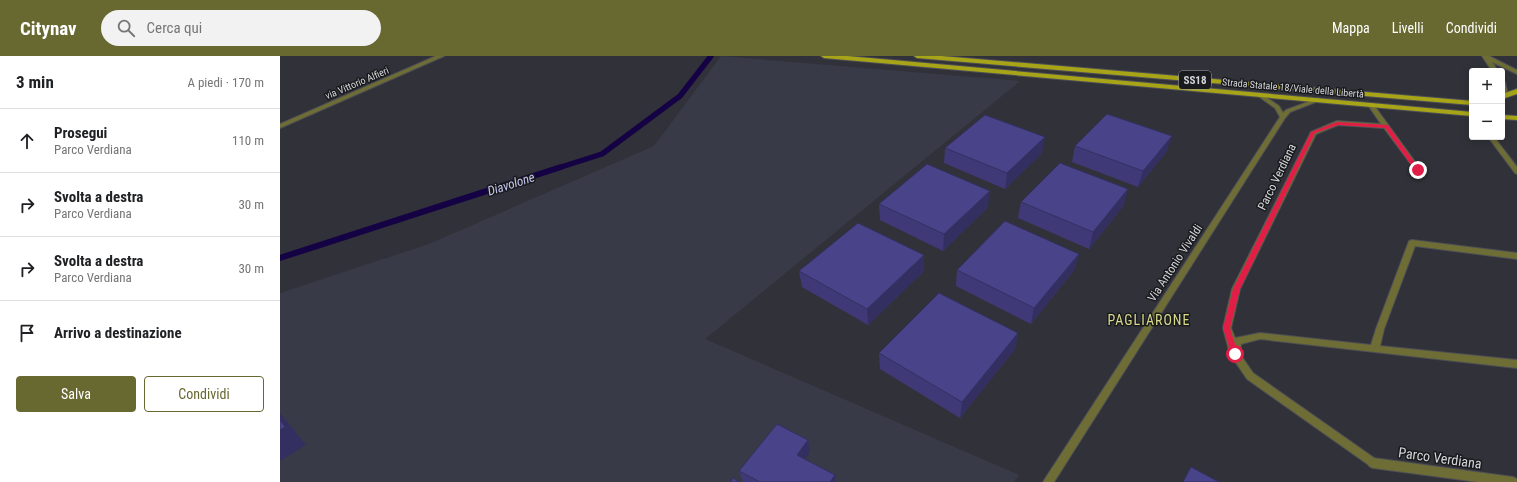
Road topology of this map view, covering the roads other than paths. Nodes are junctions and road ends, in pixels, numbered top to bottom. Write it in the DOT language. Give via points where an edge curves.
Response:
graph roads {
  1 [pos="441,56"];
  2 [pos="824,56"];
  3 [pos="917,56"];
  4 [pos="1485,56"];
  5 [pos="1493,68"];
  6 [pos="1517,72"];
  7 [pos="1517,91"];
  8 [pos="1260,95"];
  9 [pos="1505,96"];
  10 [pos="1318,100"];
  11 [pos="1469,103"];
  12 [pos="1371,105"];
  13 [pos="1469,114"];
  14 [pos="1283,117"];
  15 [pos="1505,117"];
  16 [pos="1515,118"];
  17 [pos="280,126"];
  18 [pos="1386,126"];
  19 [pos="1493,140"];
  20 [pos="1418,170"];
  21 [pos="1517,172"];
  22 [pos="1517,256"];
  23 [pos="1375,348"];
  24 [pos="1235,354"];
  25 [pos="1517,364"];
  26 [pos="1048,482"];
  27 [pos="1513,482"];
  1 -- 17 [label="street, via Vittorio Alfieri"];
  2 -- 8 [label="main road, Strada Statale 18/Viale della Libertà / SS18"];
  3 -- 11 [label="main road, Strada Statale 18/Viale della Libertà / SS18"];
  4 -- 5 [label="street"];
  4 -- 6 [label="street"];
  7 -- 9 [label="main road"];
  8 -- 10 [label="main road, Strada Statale 18/Viale della Libertà / SS18"];
  8 -- 14 [label="street" via="1277,107"];
  10 -- 12 [label="main road, Strada Statale 18/Viale della Libertà / SS18"];
  10 -- 14 [label="street, Via Antonio Vivaldi" via="1288,111"];
  12 -- 13 [label="main road, Strada Statale 18/Viale della Libertà / SS18"];
  12 -- 18 [label="street"];
  14 -- 26 [label="street, Via Antonio Vivaldi"];
  15 -- 16 [label="main road"];
  18 -- 20 [label="street"];
  18 -- 24 [label="street, Parco Verdiana" via="1337,123 1313,132 1236,289 1226,328"];
  19 -- 21 [label="street"];
  22 -- 23 [label="street" via="1412,243"];
  23 -- 24 [label="street" via="1260,336 1237,342"];
  23 -- 25 [label="street"];
  24 -- 27 [label="street, Parco Verdiana" via="1250,376 1374,463"];
}
